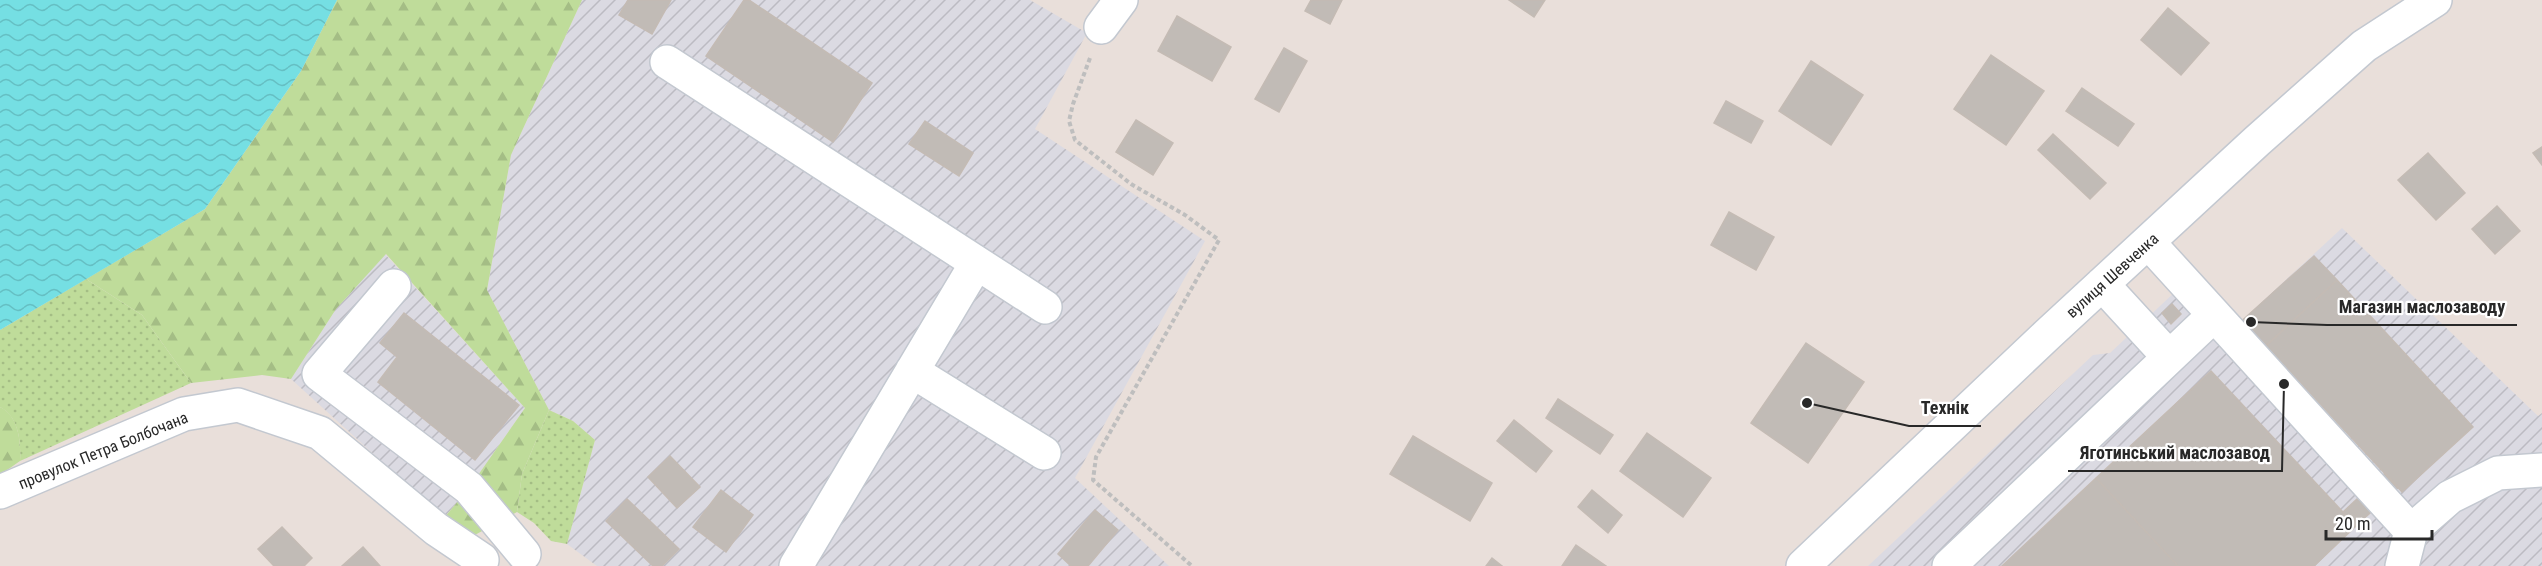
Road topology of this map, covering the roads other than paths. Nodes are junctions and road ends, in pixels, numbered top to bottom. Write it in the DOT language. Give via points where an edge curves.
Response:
graph roads {
  1 [pos="1121,0"];
  2 [pos="2435,0"];
  3 [pos="1101,27"];
  4 [pos="667,62"];
  5 [pos="2148,242"];
  6 [pos="976,264"];
  7 [pos="2102,284"];
  8 [pos="394,286"];
  9 [pos="1045,307"];
  10 [pos="2214,315"];
  11 [pos="2169,357"];
  12 [pos="912,371"];
  13 [pos="1044,453"];
  14 [pos="2542,470"];
  15 [pos="0,492"];
  16 [pos="2411,531"];
  17 [pos="533,560"];
  18 [pos="479,563"];
  19 [pos="796,566"];
  20 [pos="1803,566"];
  21 [pos="1949,566"];
  22 [pos="2402,566"];
  1 -- 3 [label="street"];
  2 -- 5 [label="street, вулиця Шевченка" via="2364,46"];
  4 -- 6 [label="street"];
  5 -- 7 [label="street, вулиця Шевченка"];
  5 -- 10 [label="street"];
  6 -- 9 [label="street"];
  6 -- 12 [label="street"];
  7 -- 11 [label="street"];
  7 -- 20 [label="street, вулиця Шевченка"];
  8 -- 17 [label="street" via="319,374 469,488"];
  10 -- 11 [label="street"];
  10 -- 16 [label="street"];
  11 -- 21 [label="street"];
  12 -- 13 [label="street"];
  12 -- 19 [label="street"];
  14 -- 16 [label="street" via="2498,473 2450,497"];
  15 -- 18 [label="street, провулок Петра Болбочана" via="184,414 238,405 320,434"];
  16 -- 22 [label="street"];
  17 -- 18 [label="street"];
}
